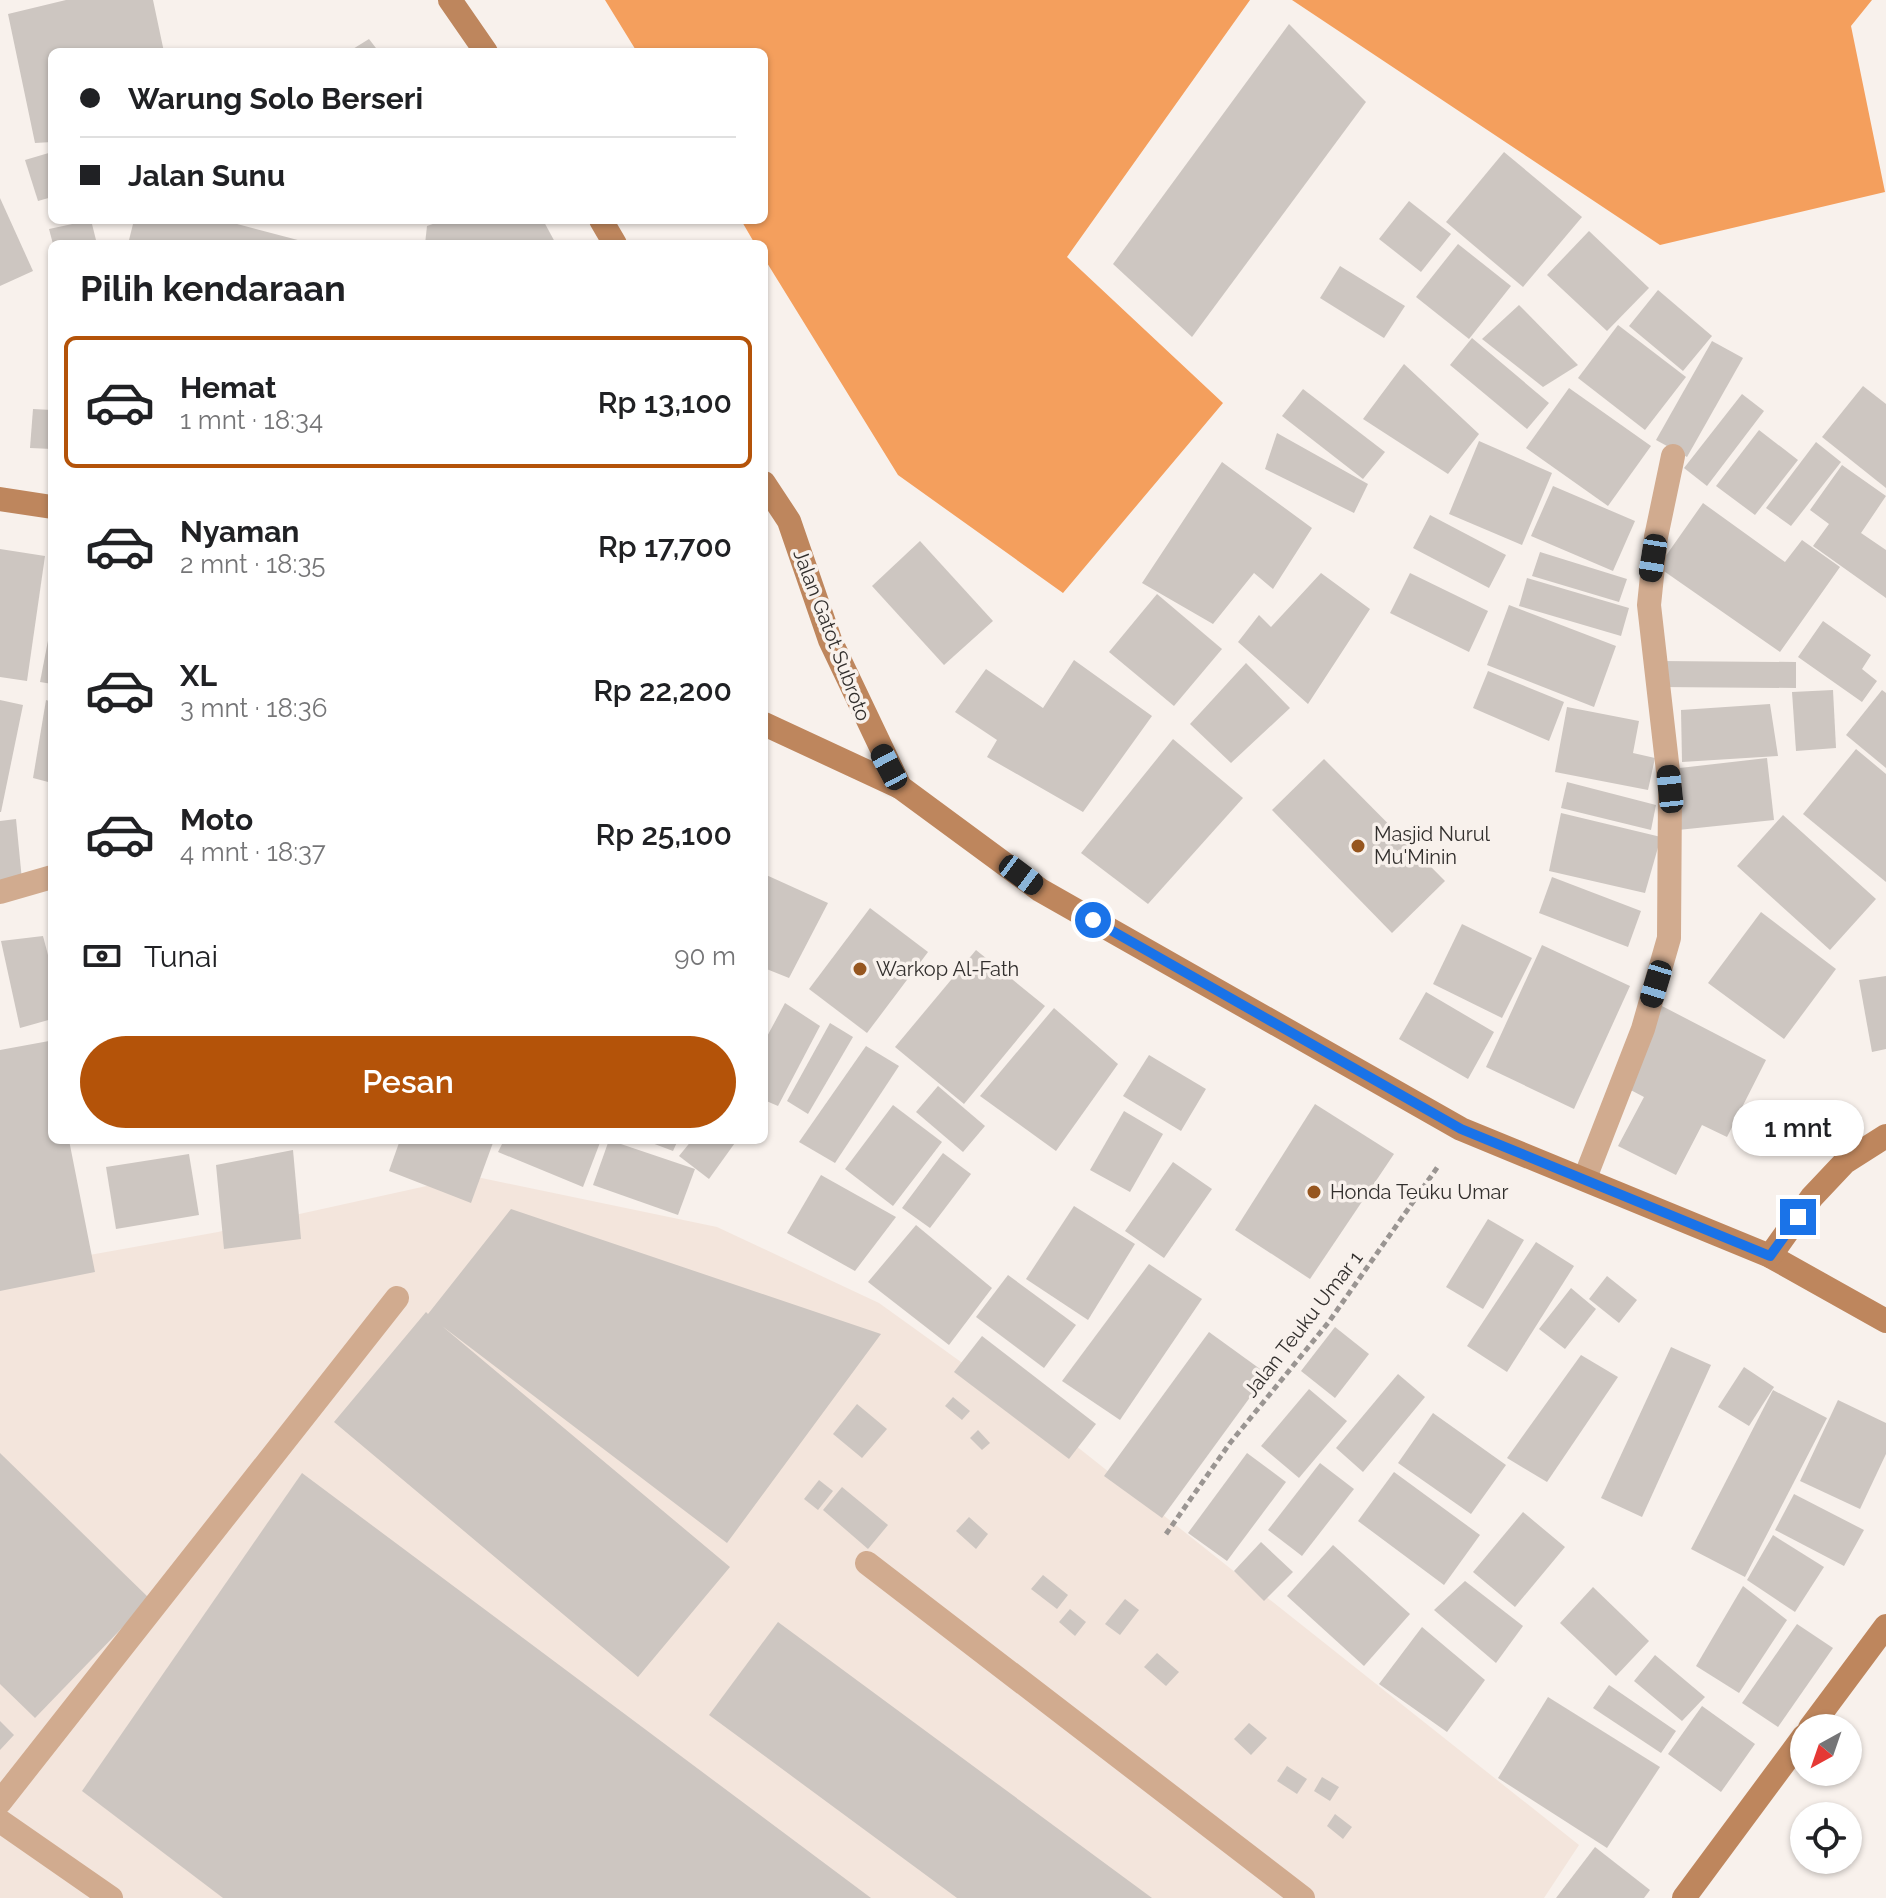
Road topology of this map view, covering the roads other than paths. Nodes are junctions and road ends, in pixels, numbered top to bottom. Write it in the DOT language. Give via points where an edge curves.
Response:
graph roads {
  1 [pos="450,0"];
  2 [pos="483,48"];
  3 [pos="1673,456"];
  4 [pos="768,489"];
  5 [pos="0,499"];
  6 [pos="48,506"];
  7 [pos="768,726"];
  8 [pos="900,787"];
  9 [pos="48,878"];
  10 [pos="0,892"];
  11 [pos="1886,1136"];
  12 [pos="1585,1178"];
  13 [pos="1770,1256"];
  14 [pos="1838,1291"];
  15 [pos="397,1298"];
  16 [pos="1886,1308"];
  17 [pos="1886,1321"];
  18 [pos="867,1563"];
  19 [pos="1886,1626"];
  20 [pos="1820,1714"];
  21 [pos="1790,1755"];
  22 [pos="0,1802"];
  23 [pos="0,1821"];
  24 [pos="111,1898"];
  25 [pos="1303,1898"];
  26 [pos="1684,1898"];
  1 -- 2 [label="main road"];
  3 -- 12 [label="street" via="1649,605 1670,789 1669,938 1643,1029"];
  4 -- 8 [label="main road, Jalan Gatot Subroto" via="789,521 830,640"];
  5 -- 6 [label="main road"];
  7 -- 8 [label="main road"];
  8 -- 12 [label="main road" via="1040,890 1461,1129"];
  9 -- 10 [label="street"];
  11 -- 13 [label="main road" via="1845,1162"];
  12 -- 13 [label="main road"];
  13 -- 14 [label="main road"];
  14 -- 16 [label="main road"];
  14 -- 17 [label="main road"];
  15 -- 22 [label="street"];
  18 -- 25 [label="street"];
  19 -- 20 [label="main road"];
  21 -- 26 [label="main road"];
  23 -- 24 [label="street"];
}
